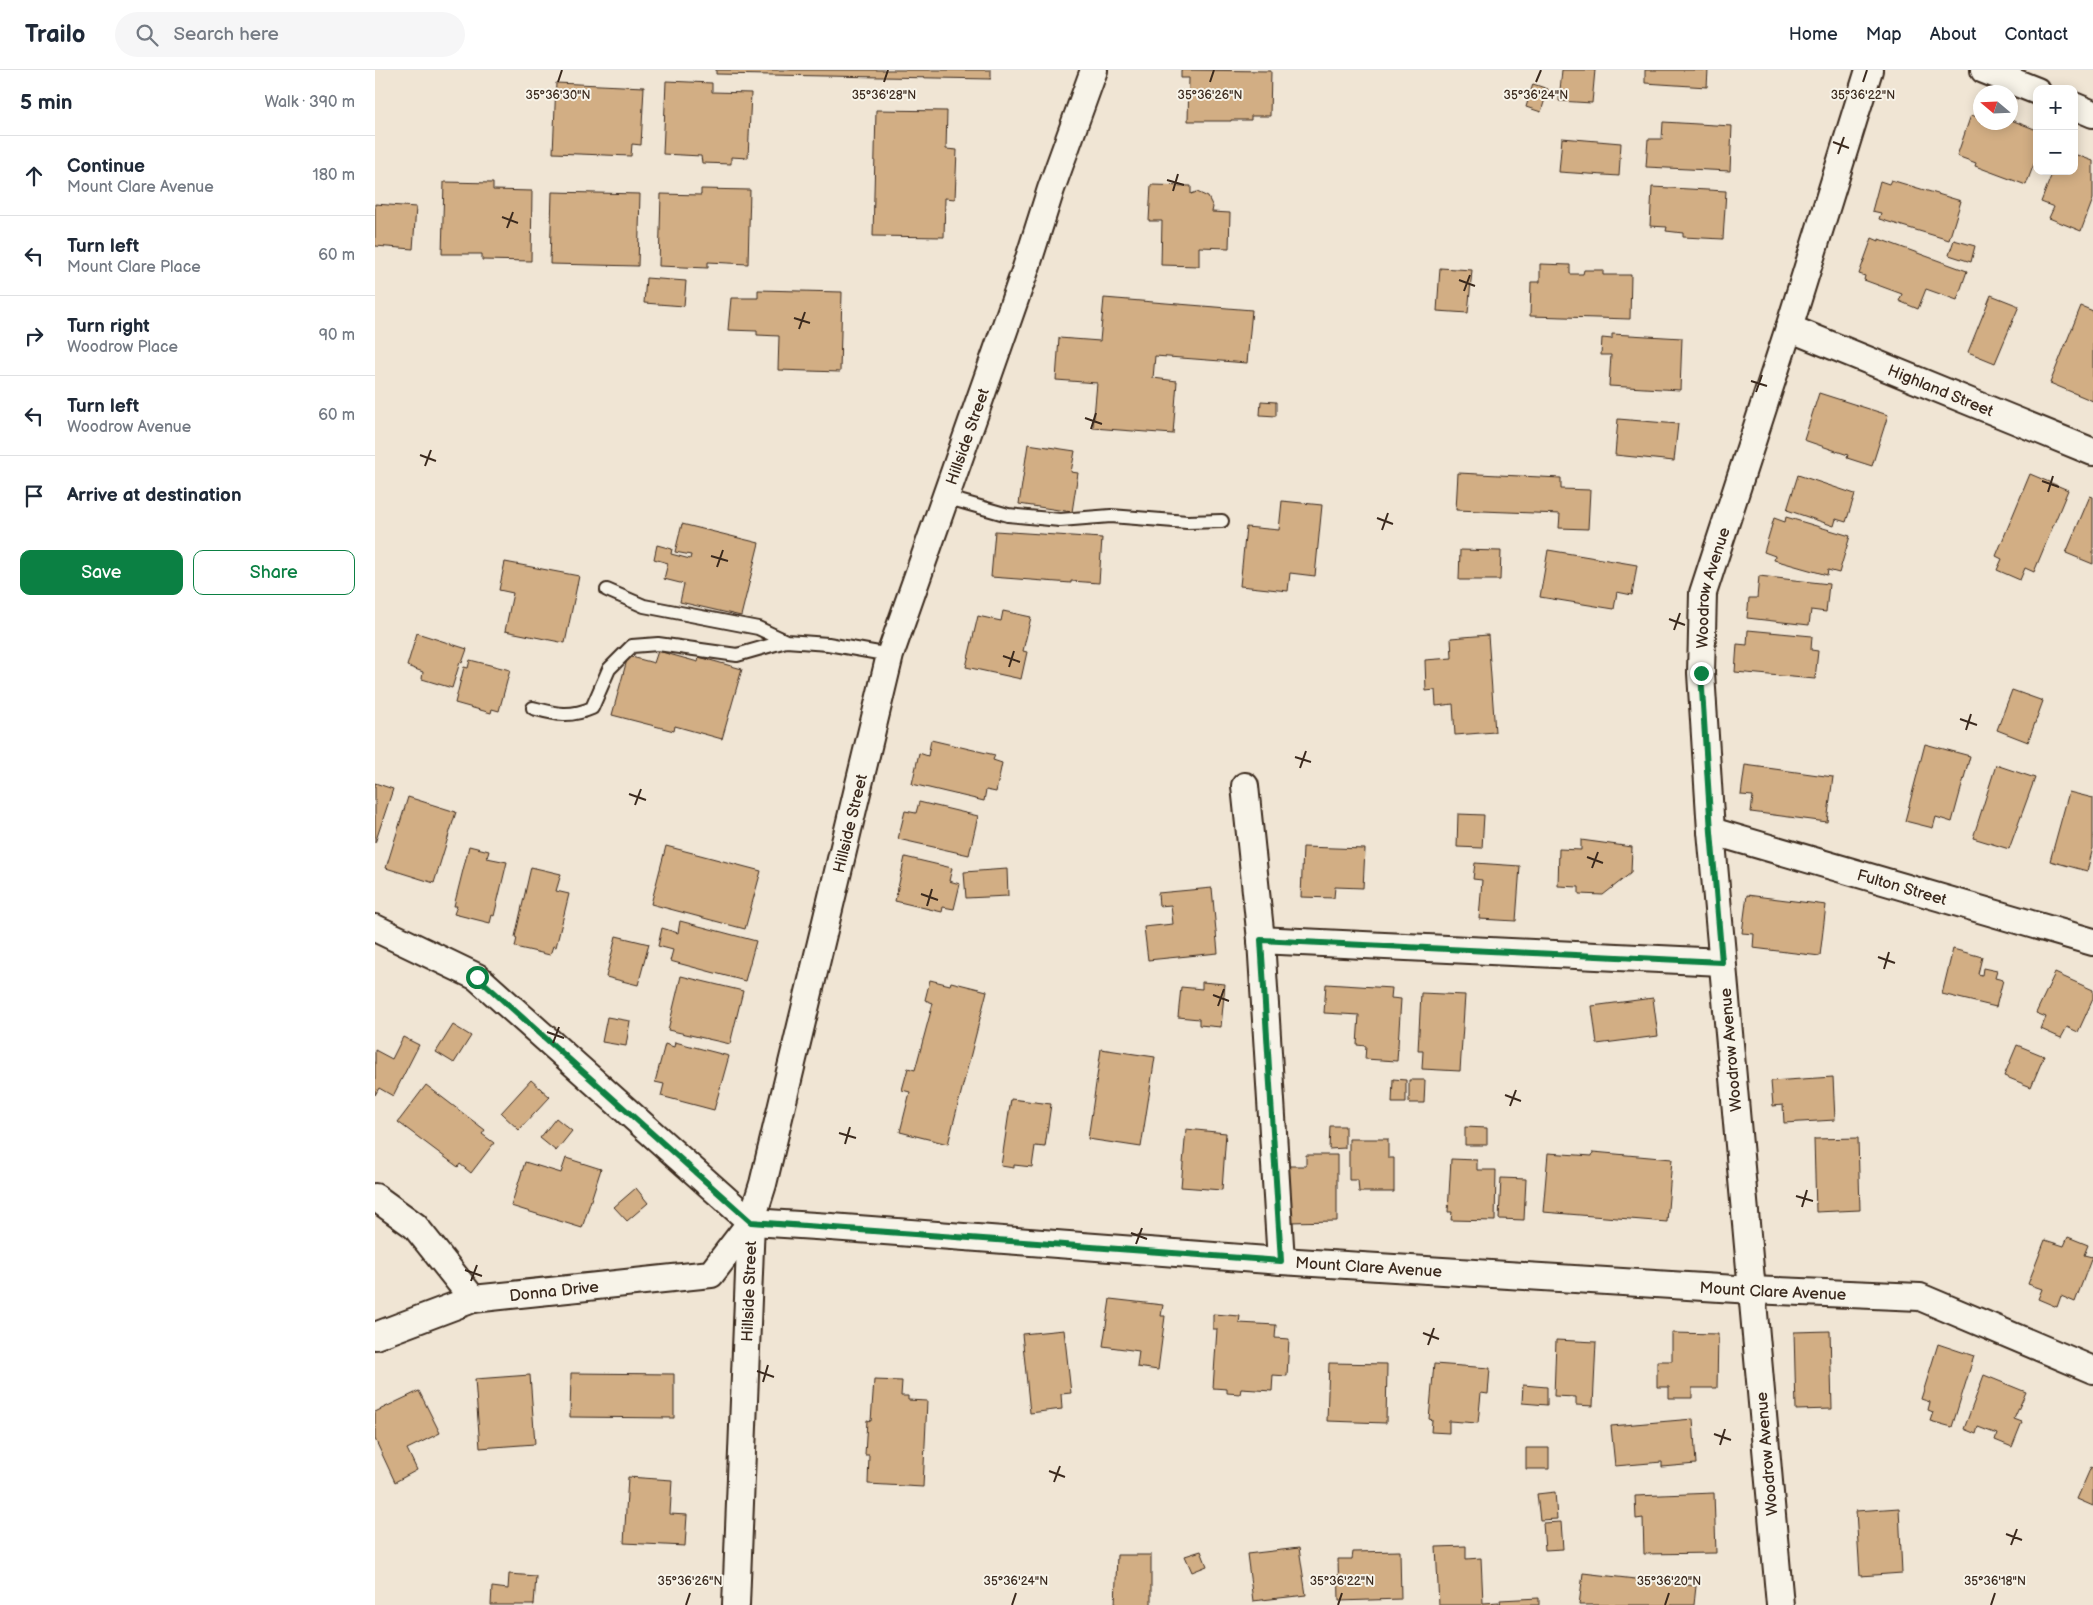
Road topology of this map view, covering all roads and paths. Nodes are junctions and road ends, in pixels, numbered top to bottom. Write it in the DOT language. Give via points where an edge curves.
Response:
graph roads {
  1 [pos="1094,70"];
  2 [pos="1869,70"];
  3 [pos="1984,70"];
  4 [pos="2033,89"];
  5 [pos="2078,108"];
  6 [pos="2093,114"];
  7 [pos="1789,328"];
  8 [pos="2093,452"];
  9 [pos="945,497"];
  10 [pos="1222,521"];
  11 [pos="607,590"];
  12 [pos="786,641"];
  13 [pos="890,655"];
  14 [pos="533,708"];
  15 [pos="1245,786"];
  16 [pos="1711,832"];
  17 [pos="375,928"];
  18 [pos="1261,940"];
  19 [pos="2093,942"];
  20 [pos="1722,962"];
  21 [pos="375,1197"];
  22 [pos="751,1222"];
  23 [pos="1281,1261"];
  24 [pos="1752,1290"];
  25 [pos="473,1299"];
  26 [pos="375,1336"];
  27 [pos="2093,1370"];
  28 [pos="736,1605"];
  29 [pos="1780,1605"];
  1 -- 9 [label="street, Hillside Street"];
  2 -- 7 [label="street, Woodrow Avenue"];
  3 -- 4 [label="street"];
  5 -- 6 [label="street"];
  7 -- 8 [label="street, Highland Street"];
  7 -- 16 [label="street, Woodrow Avenue" via="1703,593 1701,673"];
  9 -- 10 [label="lane" via="1008,514 1060,520 1111,516 1187,522"];
  9 -- 13 [label="street, Hillside Street"];
  11 -- 12 [label="lane" via="645,606 758,628"];
  12 -- 13 [label="lane"];
  12 -- 14 [label="lane" via="737,655 658,644 633,646 609,669 592,708 578,715"];
  13 -- 22 [label="street, Hillside Street"];
  15 -- 18 [label="street"];
  16 -- 19 [label="street, Fulton Street"];
  16 -- 20 [label="street, Woodrow Avenue"];
  17 -- 22 [label="street" via="477,977"];
  18 -- 20 [label="street"];
  18 -- 23 [label="street"];
  20 -- 24 [label="street, Woodrow Avenue"];
  21 -- 25 [label="street" via="415,1226"];
  22 -- 23 [label="street, Mount Clare Avenue"];
  22 -- 25 [label="street, Donna Drive" via="711,1274"];
  22 -- 28 [label="street, Hillside Street"];
  23 -- 24 [label="street, Mount Clare Avenue"];
  24 -- 27 [label="street, Mount Clare Avenue" via="1919,1297"];
  24 -- 29 [label="street, Woodrow Avenue"];
  25 -- 26 [label="street, Donna Drive"];
}
